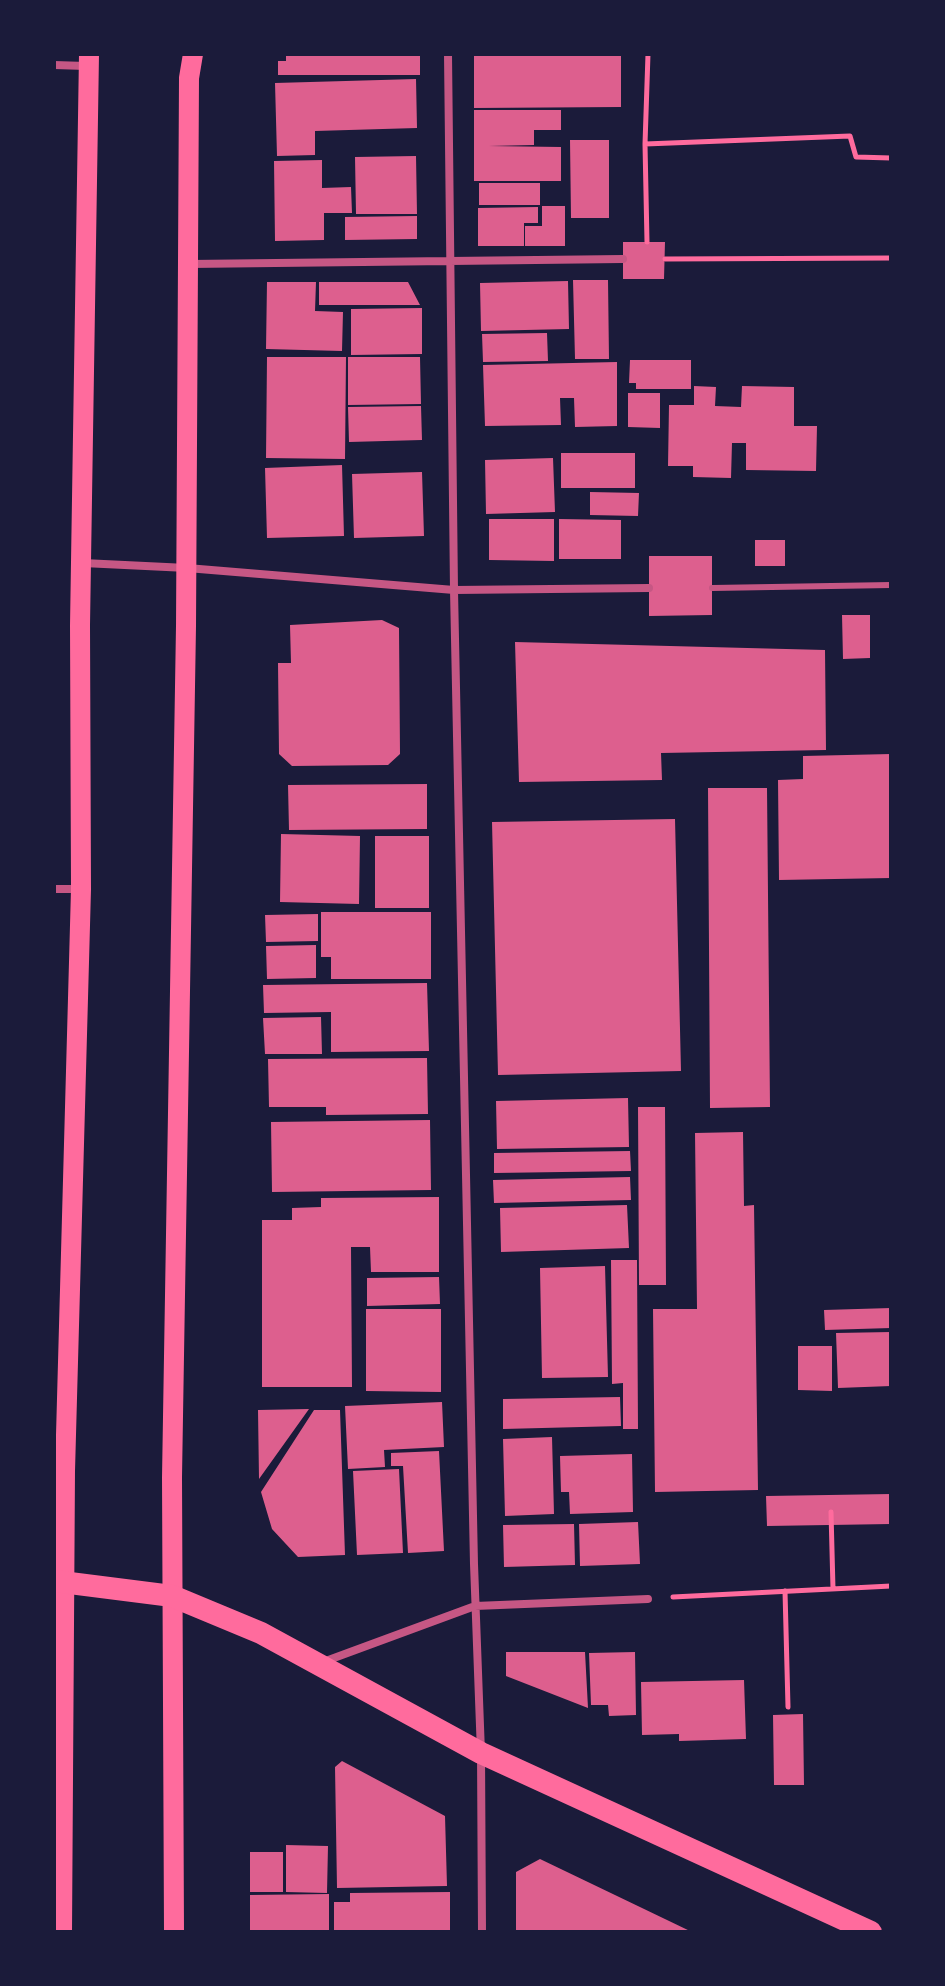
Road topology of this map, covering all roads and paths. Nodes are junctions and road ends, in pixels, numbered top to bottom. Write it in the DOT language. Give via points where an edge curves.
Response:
graph roads {
  1 [pos="193,54"];
  2 [pos="448,54"];
  3 [pos="648,54"];
  4 [pos="88,60"];
  5 [pos="54,65"];
  6 [pos="645,144"];
  7 [pos="891,158"];
  8 [pos="647,242"];
  9 [pos="891,258"];
  10 [pos="623,259"];
  11 [pos="665,259"];
  12 [pos="450,261"];
  13 [pos="188,264"];
  14 [pos="82,563"];
  15 [pos="187,568"];
  16 [pos="891,585"];
  17 [pos="649,588"];
  18 [pos="712,588"];
  19 [pos="454,590"];
  20 [pos="54,889"];
  21 [pos="81,889"];
  22 [pos="831,1512"];
  23 [pos="59,1582"];
  24 [pos="891,1586"];
  25 [pos="833,1589"];
  26 [pos="785,1591"];
  27 [pos="172,1596"];
  28 [pos="648,1599"];
  29 [pos="475,1606"];
  30 [pos="319,1664"];
  31 [pos="788,1707"];
  32 [pos="481,1753"];
  33 [pos="62,1932"];
  34 [pos="174,1932"];
  35 [pos="482,1932"];
  36 [pos="871,1932"];
  1 -- 13 [label="main road"];
  2 -- 12 [label="street"];
  3 -- 6 [label="path"];
  4 -- 5 [label="street"];
  4 -- 14 [label="main road"];
  6 -- 7 [label="path" via="850,136 856,157"];
  6 -- 8 [label="path"];
  9 -- 11 [label="path"];
  10 -- 12 [label="street"];
  12 -- 13 [label="street"];
  12 -- 19 [label="street"];
  13 -- 15 [label="main road"];
  14 -- 15 [label="street"];
  14 -- 21 [label="main road"];
  15 -- 19 [label="street"];
  15 -- 27 [label="main road"];
  16 -- 18 [label="lane"];
  17 -- 19 [label="street"];
  19 -- 29 [label="street"];
  20 -- 21 [label="street"];
  21 -- 23 [label="main road"];
  22 -- 25 [label="path"];
  23 -- 27 [label="highway"];
  23 -- 33 [label="main road"];
  24 -- 25 [label="path"];
  25 -- 26 [label="path"];
  26 -- 28 [label="path"];
  26 -- 31 [label="path"];
  27 -- 30 [label="highway"];
  27 -- 34 [label="main road"];
  28 -- 29 [label="street"];
  29 -- 30 [label="street"];
  29 -- 32 [label="street"];
  30 -- 32 [label="highway"];
  32 -- 35 [label="street"];
  32 -- 36 [label="highway"];
}
